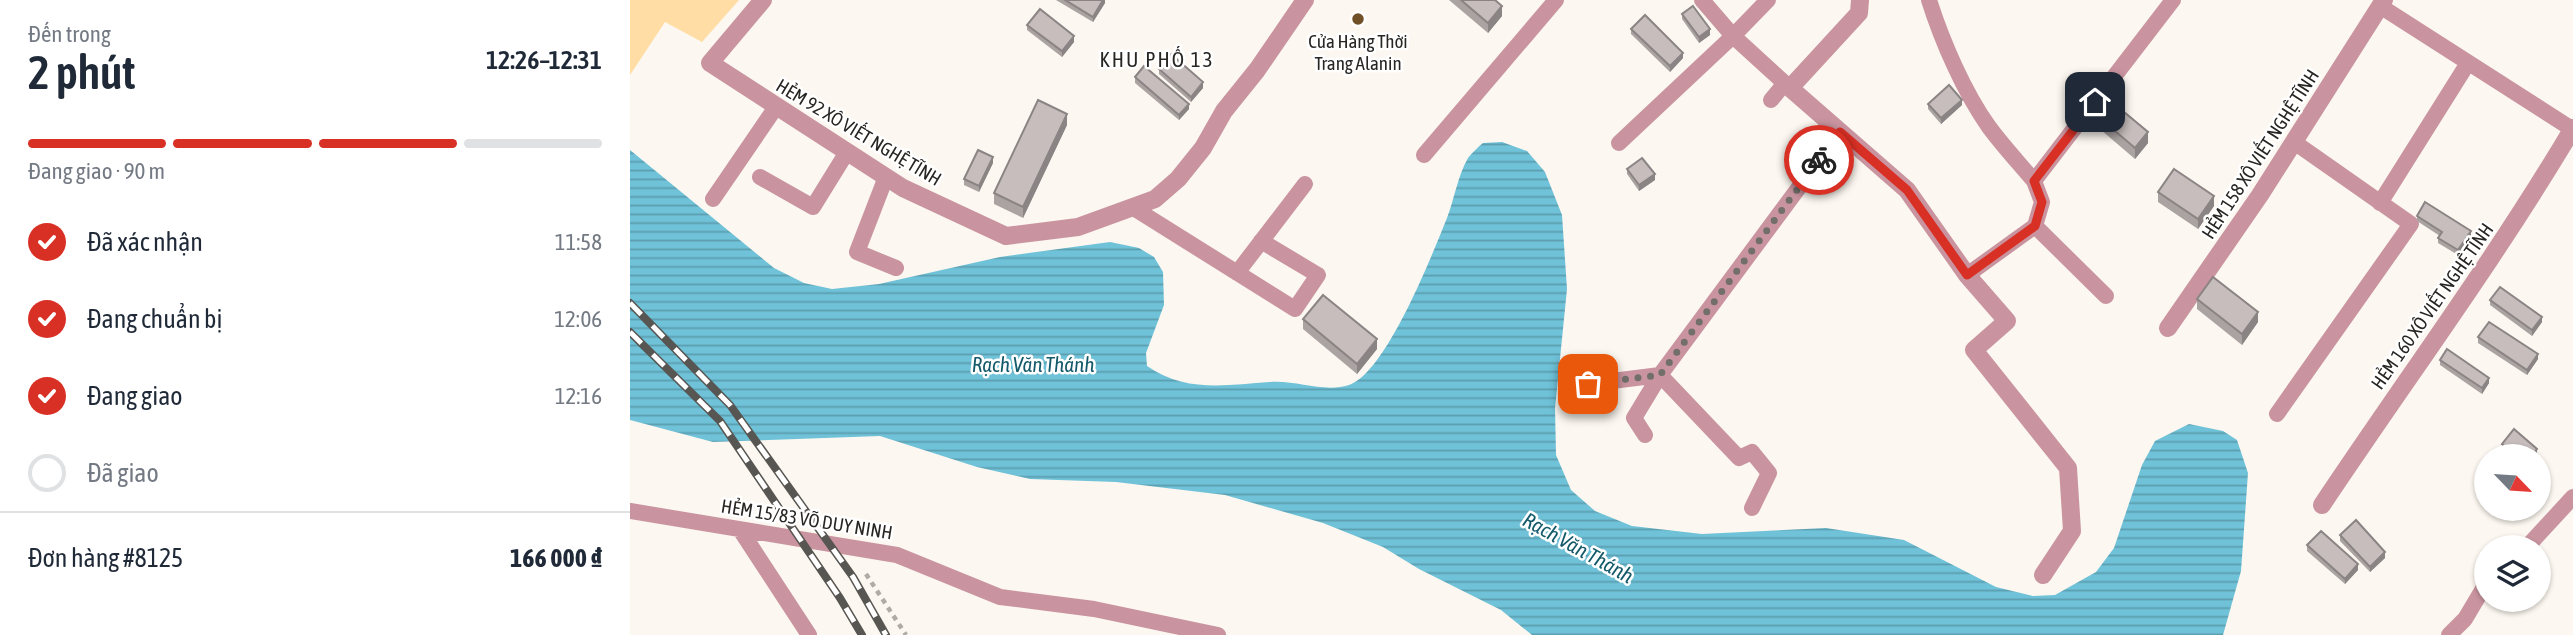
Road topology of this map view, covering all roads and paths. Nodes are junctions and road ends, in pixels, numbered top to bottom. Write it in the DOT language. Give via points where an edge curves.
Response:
graph roads {
  1 [pos="763,0"];
  2 [pos="1305,0"];
  3 [pos="1556,0"];
  4 [pos="1702,0"];
  5 [pos="1768,0"];
  6 [pos="1860,0"];
  7 [pos="1929,0"];
  8 [pos="2173,0"];
  9 [pos="2382,3"];
  10 [pos="1733,36"];
  11 [pos="2469,63"];
  12 [pos="1788,86"];
  13 [pos="1771,100"];
  14 [pos="776,107"];
  15 [pos="2573,129"];
  16 [pos="1840,132"];
  17 [pos="2294,142"];
  18 [pos="1619,143"];
  19 [pos="847,152"];
  20 [pos="1424,155"];
  21 [pos="760,177"];
  22 [pos="886,177"];
  23 [pos="2034,181"];
  24 [pos="1305,184"];
  25 [pos="713,199"];
  26 [pos="2381,203"];
  27 [pos="1132,207"];
  28 [pos="2035,226"];
  29 [pos="1261,242"];
  30 [pos="897,268"];
  31 [pos="1237,272"];
  32 [pos="1967,275"];
  33 [pos="2106,296"];
  34 [pos="2168,328"];
  35 [pos="1660,375"];
  36 [pos="1588,384"];
  37 [pos="2277,414"];
  38 [pos="1644,435"];
  39 [pos="2573,497"];
  40 [pos="2322,505"];
  41 [pos="1752,508"];
  42 [pos="630,511"];
  43 [pos="741,531"];
  44 [pos="2538,535"];
  45 [pos="848,547"];
  46 [pos="2043,575"];
  47 [pos="2474,604"];
  48 [pos="809,635"];
  49 [pos="906,635"];
  50 [pos="1218,635"];
  51 [pos="2449,635"];
  1 -- 14 [label="street, HẺM 92 XÔ VIẾT NGHỆ TĨNH" via="710,63"];
  2 -- 27 [label="street, HẺM 92 XÔ VIẾT NGHỆ TĨNH" via="1195,159 1155,199"];
  3 -- 20 [label="lane"];
  4 -- 10 [label="lane"];
  5 -- 10 [label="lane"];
  6 -- 12 [label="street" via="1859,13"];
  7 -- 23 [label="lane" via="1966,88 1988,125"];
  8 -- 23 [label="lane"];
  9 -- 11 [label="lane"];
  9 -- 17 [label="street, HẺM 158 XÔ VIẾT NGHỆ TĨNH"];
  10 -- 12 [label="lane"];
  10 -- 18 [label="lane"];
  11 -- 15 [label="lane"];
  11 -- 26 [label="lane"];
  12 -- 13 [label="lane"];
  12 -- 16 [label="street"];
  14 -- 19 [label="street, HẺM 92 XÔ VIẾT NGHỆ TĨNH"];
  14 -- 25 [label="lane"];
  15 -- 40 [label="street, HẺM 160 XÔ VIẾT NGHỆ TĨNH" via="2442,334"];
  16 -- 32 [label="street" via="1907,190"];
  16 -- 35 [label="lane"];
  17 -- 26 [label="lane"];
  17 -- 34 [label="street, HẺM 158 XÔ VIẾT NGHỆ TĨNH"];
  19 -- 21 [label="lane" via="813,207"];
  19 -- 22 [label="street, HẺM 92 XÔ VIẾT NGHỆ TĨNH"];
  22 -- 27 [label="street, HẺM 92 XÔ VIẾT NGHỆ TĨNH" via="1006,236 1078,227"];
  22 -- 30 [label="lane" via="857,252"];
  23 -- 28 [label="lane" via="2042,202"];
  24 -- 29 [label="lane"];
  26 -- 37 [label="lane" via="2411,224"];
  27 -- 31 [label="lane"];
  28 -- 32 [label="lane"];
  28 -- 33 [label="lane"];
  29 -- 31 [label="lane"];
  29 -- 31 [label="lane" via="1318,275 1296,309"];
  32 -- 46 [label="street" via="2007,321 1974,351 2068,468 2072,531"];
  35 -- 36 [label="lane"];
  35 -- 38 [label="lane" via="1634,418"];
  35 -- 41 [label="lane" via="1739,458 1752,452 1769,473"];
  39 -- 44 [label="lane"];
  42 -- 43 [label="lane, HẺM 15/83 VÕ DUY NINH"];
  43 -- 45 [label="lane, HẺM 15/83 VÕ DUY NINH"];
  43 -- 48 [label="lane"];
  45 -- 49 [label="path"];
  45 -- 50 [label="lane, HẺM 15/83 VÕ DUY NINH" via="897,555 1000,597 1094,609"];
  47 -- 51 [label="lane"];
}
